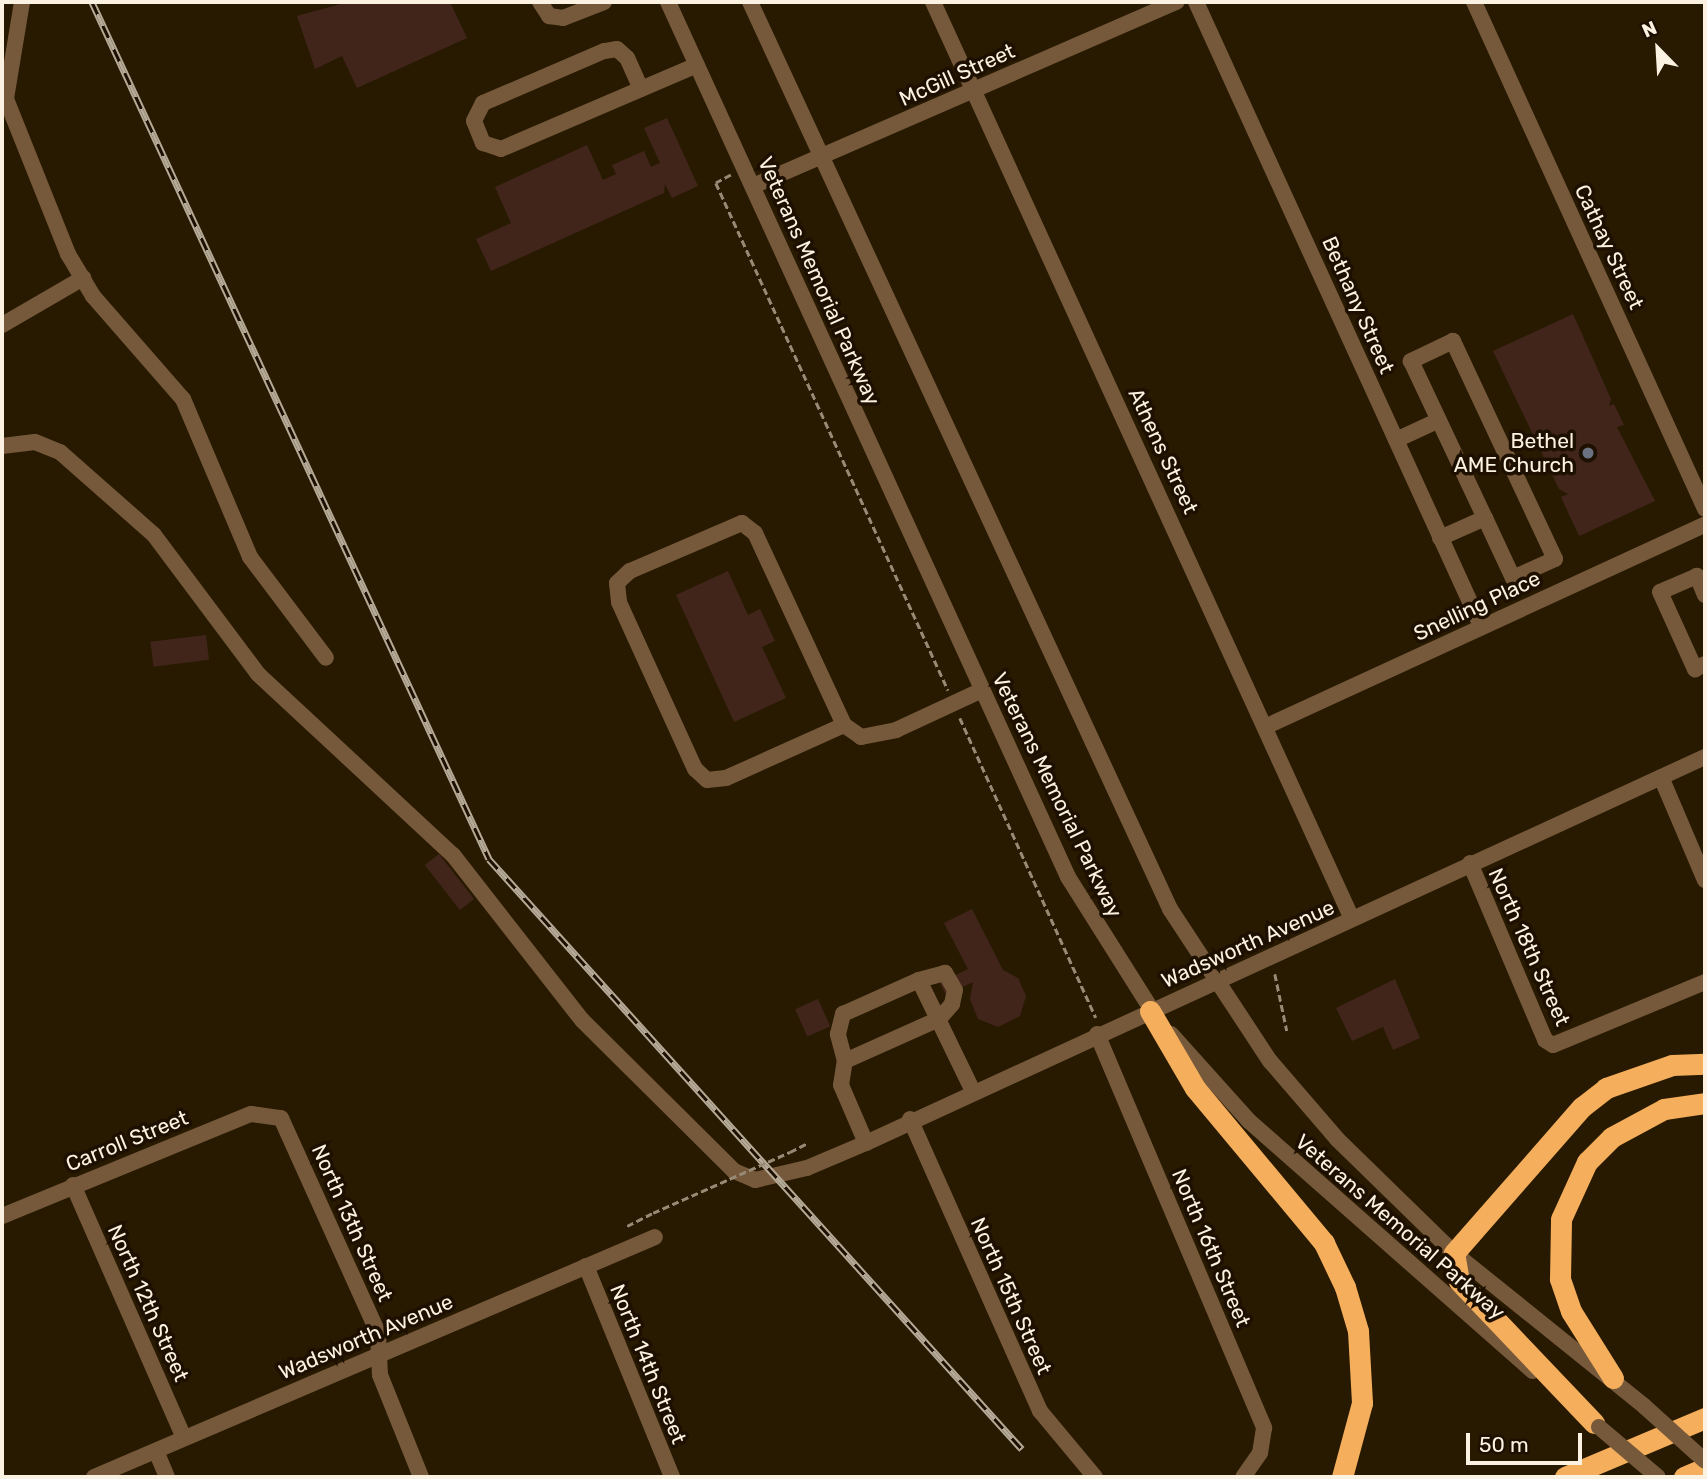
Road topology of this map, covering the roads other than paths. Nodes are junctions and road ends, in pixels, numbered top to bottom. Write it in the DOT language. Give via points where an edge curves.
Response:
graph roads {
  1 [pos="22,2"];
  2 [pos="540,2"];
  3 [pos="604,2"];
  4 [pos="668,2"];
  5 [pos="750,2"];
  6 [pos="933,2"];
  7 [pos="1177,2"];
  8 [pos="1196,2"];
  9 [pos="1474,2"];
  10 [pos="697,65"];
  11 [pos="641,89"];
  12 [pos="973,91"];
  13 [pos="821,158"];
  14 [pos="753,186"];
  15 [pos="83,278"];
  16 [pos="2,325"];
  17 [pos="1439,420"];
  18 [pos="1396,440"];
  19 [pos="2,446"];
  20 [pos="1705,509"];
  21 [pos="1485,518"];
  22 [pos="1705,525"];
  23 [pos="1440,538"];
  24 [pos="1555,559"];
  25 [pos="1568,587"];
  26 [pos="1705,595"];
  27 [pos="1481,626"];
  28 [pos="326,658"];
  29 [pos="1705,664"];
  30 [pos="982,690"];
  31 [pos="844,725"];
  32 [pos="1267,726"];
  33 [pos="1705,757"];
  34 [pos="1661,777"];
  35 [pos="1470,863"];
  36 [pos="1705,880"];
  37 [pos="1352,919"];
  38 [pos="919,980"];
  39 [pos="1216,980"];
  40 [pos="1705,982"];
  41 [pos="1150,1011"];
  42 [pos="939,1018"];
  43 [pos="1097,1034"];
  44 [pos="845,1061"];
  45 [pos="1705,1064"];
  46 [pos="973,1091"];
  47 [pos="1705,1103"];
  48 [pos="270,1112"];
  49 [pos="910,1119"];
  50 [pos="866,1143"];
  51 [pos="73,1185"];
  52 [pos="2,1216"];
  53 [pos="655,1237"];
  54 [pos="1454,1253"];
  55 [pos="586,1266"];
  56 [pos="382,1354"];
  57 [pos="1613,1378"];
  58 [pos="1705,1418"];
  59 [pos="1597,1425"];
  60 [pos="184,1438"];
  61 [pos="156,1451"];
  62 [pos="1705,1461"];
  63 [pos="1705,1468"];
  64 [pos="94,1477"];
  65 [pos="167,1477"];
  66 [pos="421,1477"];
  67 [pos="671,1477"];
  68 [pos="1095,1477"];
  69 [pos="1243,1477"];
  70 [pos="1342,1477"];
  71 [pos="1565,1477"];
  72 [pos="1658,1477"];
  73 [pos="1684,1477"];
  1 -- 15 [label="street" via="6,99"];
  2 -- 3 [label="street" via="550,16 563,18"];
  4 -- 10 [label="street, Veterans Memorial Parkway"];
  5 -- 13 [label="street, Veterans Memorial Parkway"];
  6 -- 12 [label="street, Athens Street"];
  7 -- 12 [label="street, McGill Street"];
  8 -- 18 [label="street, Bethany Street"];
  9 -- 20 [label="street, Cathay Street"];
  10 -- 11 [label="street"];
  10 -- 14 [label="street, Veterans Memorial Parkway"];
  11 -- 11 [label="street" via="501,149 483,143 474,121 483,103 604,51 617,49 627,58"];
  12 -- 13 [label="street, McGill Street"];
  12 -- 32 [label="street, Athens Street"];
  13 -- 14 [label="street, McGill Street"];
  13 -- 39 [label="street, Veterans Memorial Parkway" via="1126,826"];
  14 -- 30 [label="street, Veterans Memorial Parkway"];
  15 -- 16 [label="street"];
  15 -- 28 [label="street" via="183,399 250,557"];
  17 -- 18 [label="street"];
  17 -- 21 [label="street"];
  17 -- 24 [label="street" via="1411,361 1453,341"];
  18 -- 23 [label="street, Bethany Street"];
  19 -- 50 [label="street, Wadsworth Avenue" via="35,442 60,452 154,535 258,674 453,855 582,1020 734,1171 755,1180 807,1168"];
  21 -- 23 [label="street"];
  21 -- 24 [label="street" via="1513,578"];
  22 -- 25 [label="street, Snelling Place"];
  23 -- 27 [label="street, Bethany Street"];
  24 -- 25 [label="street"];
  25 -- 27 [label="street, Snelling Place"];
  26 -- 29 [label="street" via="1697,576 1660,593 1695,669"];
  27 -- 32 [label="street, Snelling Place"];
  30 -- 31 [label="street" via="872,735 861,737"];
  30 -- 41 [label="street, Veterans Memorial Parkway" via="1068,877"];
  31 -- 31 [label="street" via="755,533 742,523 630,570 617,583 619,602 695,769 707,780 726,778"];
  32 -- 37 [label="street, Athens Street"];
  33 -- 34 [label="street, Wadsworth Avenue"];
  34 -- 35 [label="street, Wadsworth Avenue"];
  34 -- 36 [label="street"];
  35 -- 37 [label="street, Wadsworth Avenue"];
  35 -- 40 [label="street, North 18th Street" via="1545,1040 1553,1045"];
  37 -- 39 [label="street, Wadsworth Avenue"];
  38 -- 42 [label="street"];
  38 -- 42 [label="street" via="936,972 950,978 952,1004"];
  38 -- 44 [label="street" via="843,1014 838,1034"];
  39 -- 41 [label="street, Wadsworth Avenue"];
  39 -- 54 [label="street, Veterans Memorial Parkway" via="1270,1061 1337,1139"];
  41 -- 43 [label="street, Wadsworth Avenue"];
  41 -- 59 [label="street, Veterans Memorial Parkway" via="1249,1121"];
  41 -- 70 [label="highway" via="1195,1088 1324,1243 1345,1287 1362,1363 1362,1403"];
  42 -- 44 [label="street"];
  42 -- 46 [label="street"];
  43 -- 46 [label="street, Wadsworth Avenue"];
  43 -- 69 [label="street, North 16th Street" via="1264,1428 1260,1453"];
  44 -- 50 [label="street" via="841,1085"];
  45 -- 54 [label="highway" via="1672,1065 1606,1088 1582,1107"];
  46 -- 49 [label="street, Wadsworth Avenue"];
  47 -- 57 [label="highway" via="1664,1109 1612,1137 1587,1162 1564,1209 1557,1243 1560,1279 1571,1311"];
  48 -- 51 [label="street, Carroll Street" via="251,1114"];
  48 -- 56 [label="street, North 13th Street" via="286,1126"];
  49 -- 50 [label="street, Wadsworth Avenue"];
  49 -- 68 [label="street, North 15th Street" via="1040,1411"];
  51 -- 52 [label="street, Carroll Street"];
  51 -- 60 [label="street, North 12th Street"];
  53 -- 55 [label="street, Wadsworth Avenue"];
  54 -- 57 [label="street, Veterans Memorial Parkway"];
  54 -- 59 [label="highway" via="1459,1281"];
  55 -- 56 [label="street, Wadsworth Avenue"];
  55 -- 67 [label="street, North 14th Street"];
  56 -- 60 [label="street, Wadsworth Avenue"];
  56 -- 66 [label="street, North 13th Street" via="380,1375"];
  57 -- 62 [label="street, Veterans Memorial Parkway, bridge"];
  58 -- 71 [label="highway"];
  59 -- 72 [label="street, Veterans Memorial Parkway, bridge"];
  60 -- 61 [label="street, Wadsworth Avenue"];
  61 -- 64 [label="street, Wadsworth Avenue"];
  61 -- 65 [label="street"];
  63 -- 73 [label="highway"];
}
